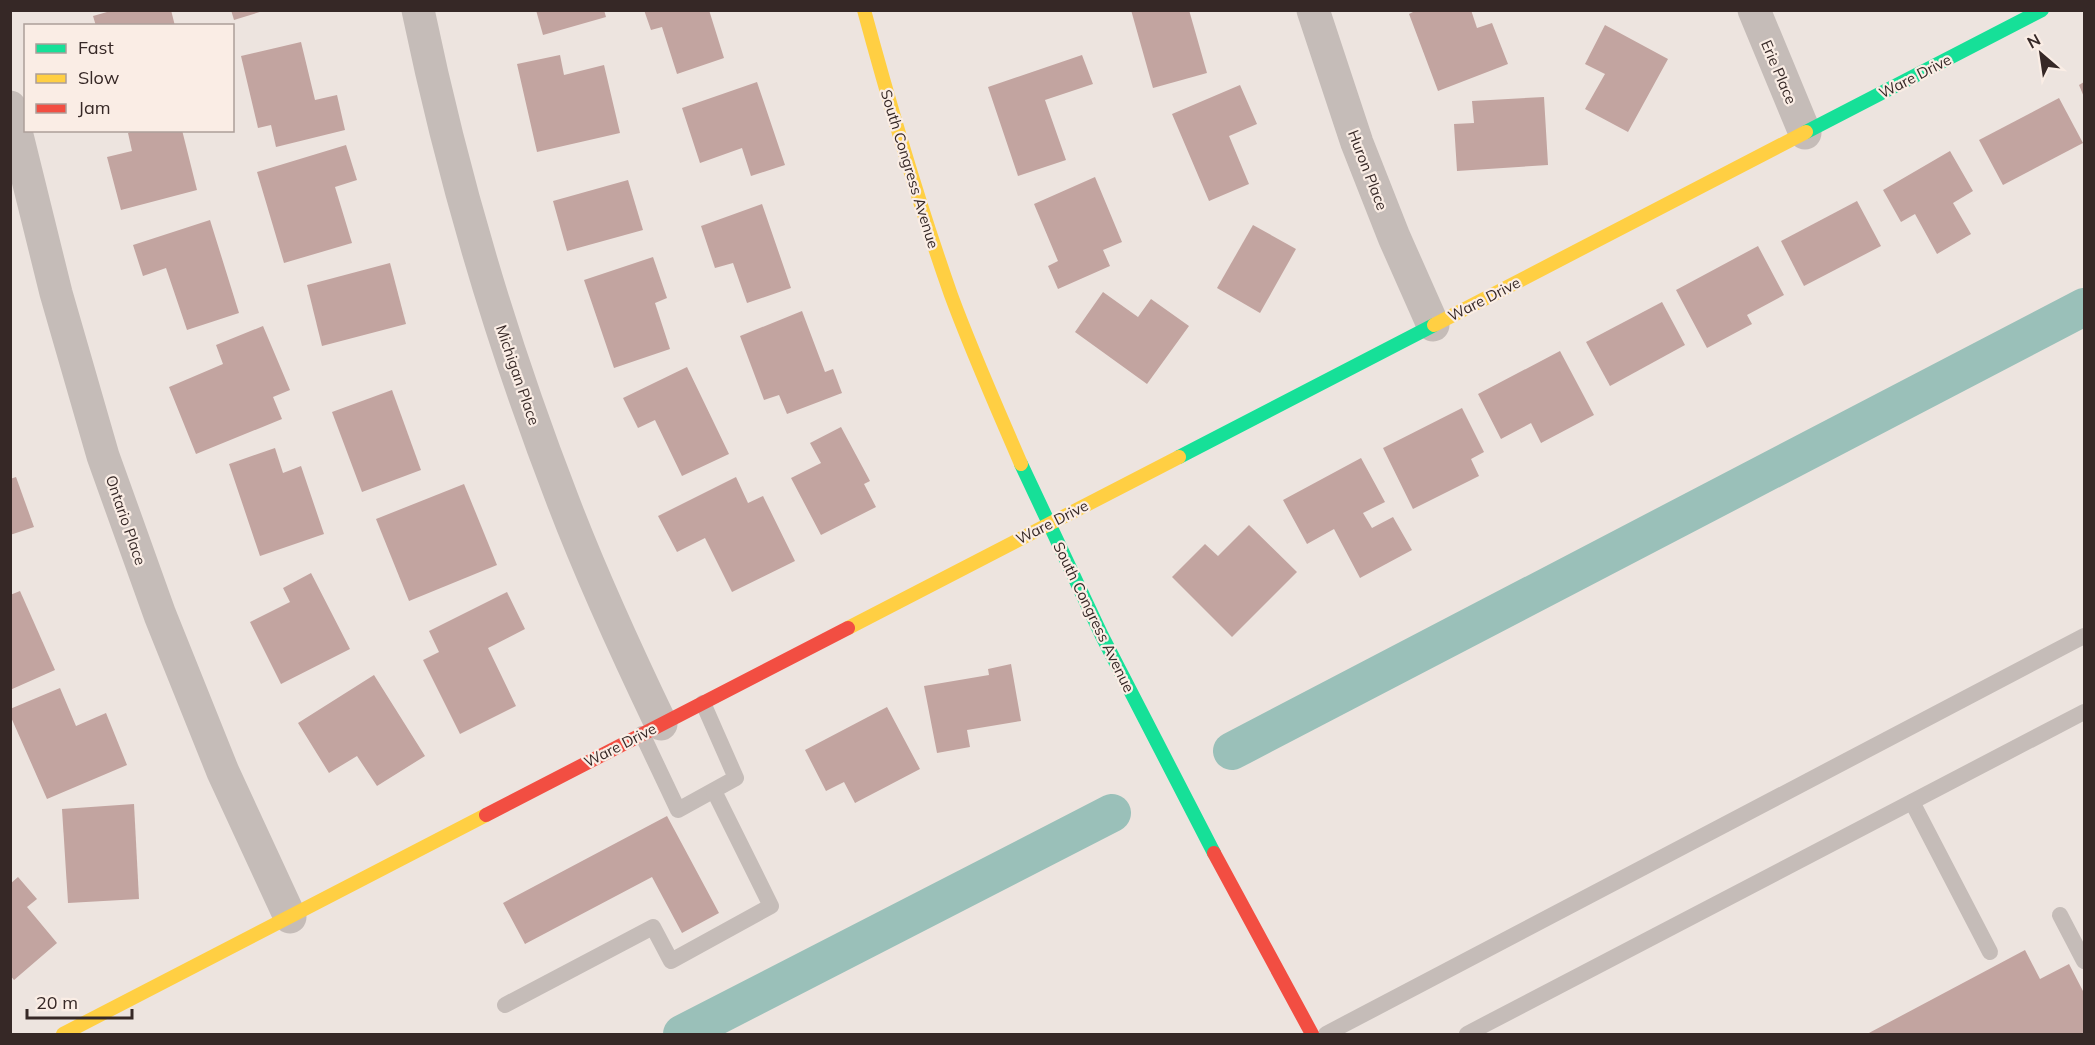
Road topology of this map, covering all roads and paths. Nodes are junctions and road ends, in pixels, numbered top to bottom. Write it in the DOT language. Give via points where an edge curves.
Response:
graph roads {
  1 [pos="418,10"];
  2 [pos="864,10"];
  3 [pos="1313,10"];
  4 [pos="1754,10"];
  5 [pos="2042,10"];
  6 [pos="10,107"];
  7 [pos="1805,133"];
  8 [pos="1433,325"];
  9 [pos="1048,524"];
  10 [pos="2085,636"];
  11 [pos="702,703"];
  12 [pos="2085,712"];
  13 [pos="651,729"];
  14 [pos="714,791"];
  15 [pos="1912,802"];
  16 [pos="2060,915"];
  17 [pos="290,916"];
  18 [pos="1990,952"];
  19 [pos="2085,961"];
  20 [pos="505,1005"];
  21 [pos="63,1035"];
  22 [pos="1312,1035"];
  23 [pos="1326,1035"];
  24 [pos="1467,1035"];
  1 -- 13 [label="street, Michigan Place" via="462,200 509,352 563,502 625,648"];
  2 -- 9 [label="street, South Congress Avenue" via="935,251 988,389"];
  3 -- 8 [label="street, Huron Place" via="1357,143"];
  4 -- 7 [label="street, Erie Place"];
  5 -- 7 [label="street, Ware Drive"];
  6 -- 17 [label="street, Ontario Place" via="56,293 104,456 172,647 223,772"];
  7 -- 8 [label="street, Ware Drive"];
  8 -- 9 [label="street, Ware Drive"];
  9 -- 11 [label="street, Ware Drive"];
  9 -- 22 [label="street, South Congress Avenue" via="1187,803"];
  10 -- 23 [label="lane"];
  11 -- 13 [label="street, Ware Drive"];
  11 -- 14 [label="lane" via="736,778"];
  12 -- 15 [label="lane"];
  13 -- 14 [label="lane" via="678,810"];
  13 -- 17 [label="street, Ware Drive"];
  14 -- 20 [label="lane" via="771,906 670,961 653,927"];
  15 -- 18 [label="lane"];
  15 -- 24 [label="lane"];
  16 -- 19 [label="lane"];
  17 -- 21 [label="street, Ware Drive"];
}
